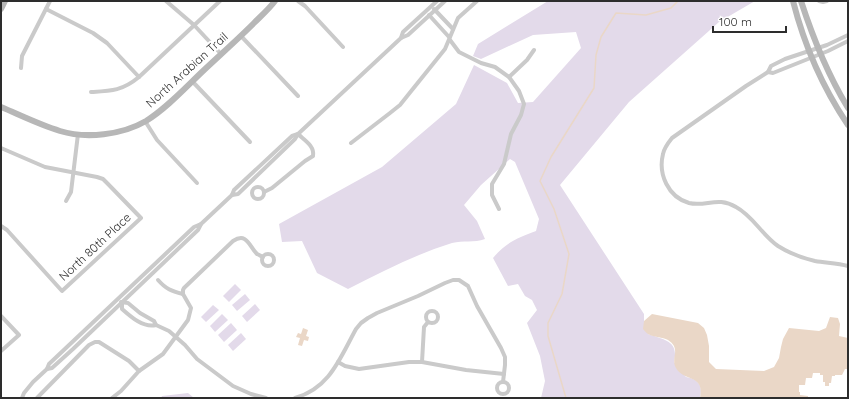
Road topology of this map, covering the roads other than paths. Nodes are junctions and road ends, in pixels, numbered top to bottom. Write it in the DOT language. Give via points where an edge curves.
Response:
graph roads {
  1 [pos="5,1"];
  2 [pos="50,1"];
  3 [pos="166,1"];
  4 [pos="220,1"];
  5 [pos="275,1"];
  6 [pos="298,1"];
  7 [pos="437,1"];
  8 [pos="445,1"];
  9 [pos="477,1"];
  10 [pos="793,1"];
  11 [pos="802,1"];
  12 [pos="819,1"];
  13 [pos="827,1"];
  14 [pos="432,6"];
  15 [pos="1,9"];
  16 [pos="46,9"];
  17 [pos="435,10"];
  18 [pos="426,11"];
  19 [pos="429,15"];
  20 [pos="194,25"];
  21 [pos="453,29"];
  22 [pos="848,35"];
  23 [pos="241,36"];
  24 [pos="401,38"];
  25 [pos="449,38"];
  26 [pos="848,40"];
  27 [pos="343,47"];
  28 [pos="534,50"];
  29 [pos="819,51"];
  30 [pos="221,54"];
  31 [pos="811,54"];
  32 [pos="21,68"];
  33 [pos="768,72"];
  34 [pos="139,77"];
  35 [pos="509,77"];
  36 [pos="192,81"];
  37 [pos="91,92"];
  38 [pos="298,96"];
  39 [pos="1,107"];
  40 [pos="848,108"];
  41 [pos="145,121"];
  42 [pos="848,125"];
  43 [pos="78,134"];
  44 [pos="298,134"];
  45 [pos="250,142"];
  46 [pos="351,143"];
  47 [pos="1,148"];
  48 [pos="73,173"];
  49 [pos="197,183"];
  50 [pos="264,192"];
  51 [pos="66,200"];
  52 [pos="499,208"];
  53 [pos="1,226"];
  54 [pos="263,258"];
  55 [pos="848,266"];
  56 [pos="158,280"];
  57 [pos="183,294"];
  58 [pos="120,301"];
  59 [pos="1,316"];
  60 [pos="428,322"];
  61 [pos="156,325"];
  62 [pos="176,337"];
  63 [pos="1,351"];
  64 [pos="338,362"];
  65 [pos="422,362"];
  66 [pos="139,371"];
  67 [pos="504,374"];
  68 [pos="502,382"];
  69 [pos="22,398"];
  70 [pos="37,398"];
  71 [pos="112,398"];
  72 [pos="266,398"];
  73 [pos="294,398"];
  1 -- 15 [label="street"];
  2 -- 16 [label="street"];
  3 -- 20 [label="street"];
  4 -- 20 [label="street"];
  5 -- 23 [label="street, North Arabian Trail"];
  6 -- 27 [label="street"];
  7 -- 14 [label="street"];
  8 -- 17 [label="street"];
  9 -- 21 [label="street" via="458,18"];
  10 -- 31 [label="street"];
  11 -- 29 [label="street"];
  12 -- 13 [label="street"];
  14 -- 17 [label="street"];
  14 -- 18 [label="street"];
  16 -- 32 [label="street" via="22,56"];
  16 -- 34 [label="street" via="107,43"];
  17 -- 19 [label="street"];
  17 -- 21 [label="street"];
  18 -- 19 [label="street"];
  18 -- 24 [label="street" via="403,32"];
  19 -- 24 [label="street" via="408,35"];
  19 -- 25 [label="street"];
  20 -- 30 [label="street"];
  20 -- 34 [label="street"];
  21 -- 25 [label="street"];
  22 -- 29 [label="street"];
  23 -- 30 [label="street, North Arabian Trail"];
  23 -- 38 [label="street"];
  24 -- 44 [label="street"];
  25 -- 35 [label="street" via="459,52 495,67"];
  25 -- 46 [label="street" via="445,49 400,105"];
  26 -- 29 [label="street" via="838,46"];
  28 -- 35 [label="street"];
  29 -- 31 [label="street"];
  29 -- 40 [label="street" via="834,85"];
  30 -- 36 [label="street, North Arabian Trail"];
  31 -- 33 [label="street" via="773,73"];
  31 -- 33 [label="street" via="785,59 771,66"];
  31 -- 42 [label="street" via="830,95"];
  33 -- 55 [label="street" via="672,138 663,154 662,174 671,192 679,198 696,204 722,202 735,206 747,214 778,246 789,252 814,261"];
  34 -- 37 [label="street" via="113,91"];
  35 -- 52 [label="street" via="524,104 511,134 504,164 492,184 492,195"];
  36 -- 41 [label="street, North Arabian Trail"];
  36 -- 45 [label="street"];
  39 -- 43 [label="street, North Arabian Trail" via="61,132"];
  41 -- 43 [label="street, North Arabian Trail" via="112,133"];
  41 -- 49 [label="street" via="157,140"];
  43 -- 48 [label="street"];
  44 -- 50 [label="street" via="312,147 313,156"];
  44 -- 58 [label="street" via="238,194 194,227"];
  47 -- 48 [label="street" via="45,167"];
  48 -- 51 [label="street" via="71,192"];
  48 -- 53 [label="street, North 80th Place" via="103,180 141,218 62,291"];
  54 -- 57 [label="street" via="246,240 238,238 182,290"];
  56 -- 57 [label="street" via="171,291"];
  57 -- 62 [label="street" via="191,308 188,320"];
  58 -- 61 [label="street" via="128,303"];
  58 -- 61 [label="street" via="122,309 136,320 150,326"];
  58 -- 69 [label="street" via="49,364"];
  59 -- 63 [label="street" via="19,335"];
  60 -- 65 [label="street" via="424,327"];
  61 -- 62 [label="street"];
  62 -- 66 [label="street" via="162,354"];
  62 -- 72 [label="street" via="197,359 234,386"];
  64 -- 65 [label="street" via="359,369"];
  64 -- 67 [label="street" via="356,329 368,318 445,283 459,280 468,286 501,348 505,358"];
  64 -- 73 [label="street" via="329,377 313,391"];
  65 -- 67 [label="street"];
  66 -- 70 [label="street" via="129,361 95,342"];
  66 -- 71 [label="street"];
  67 -- 68 [label="street"];
}
